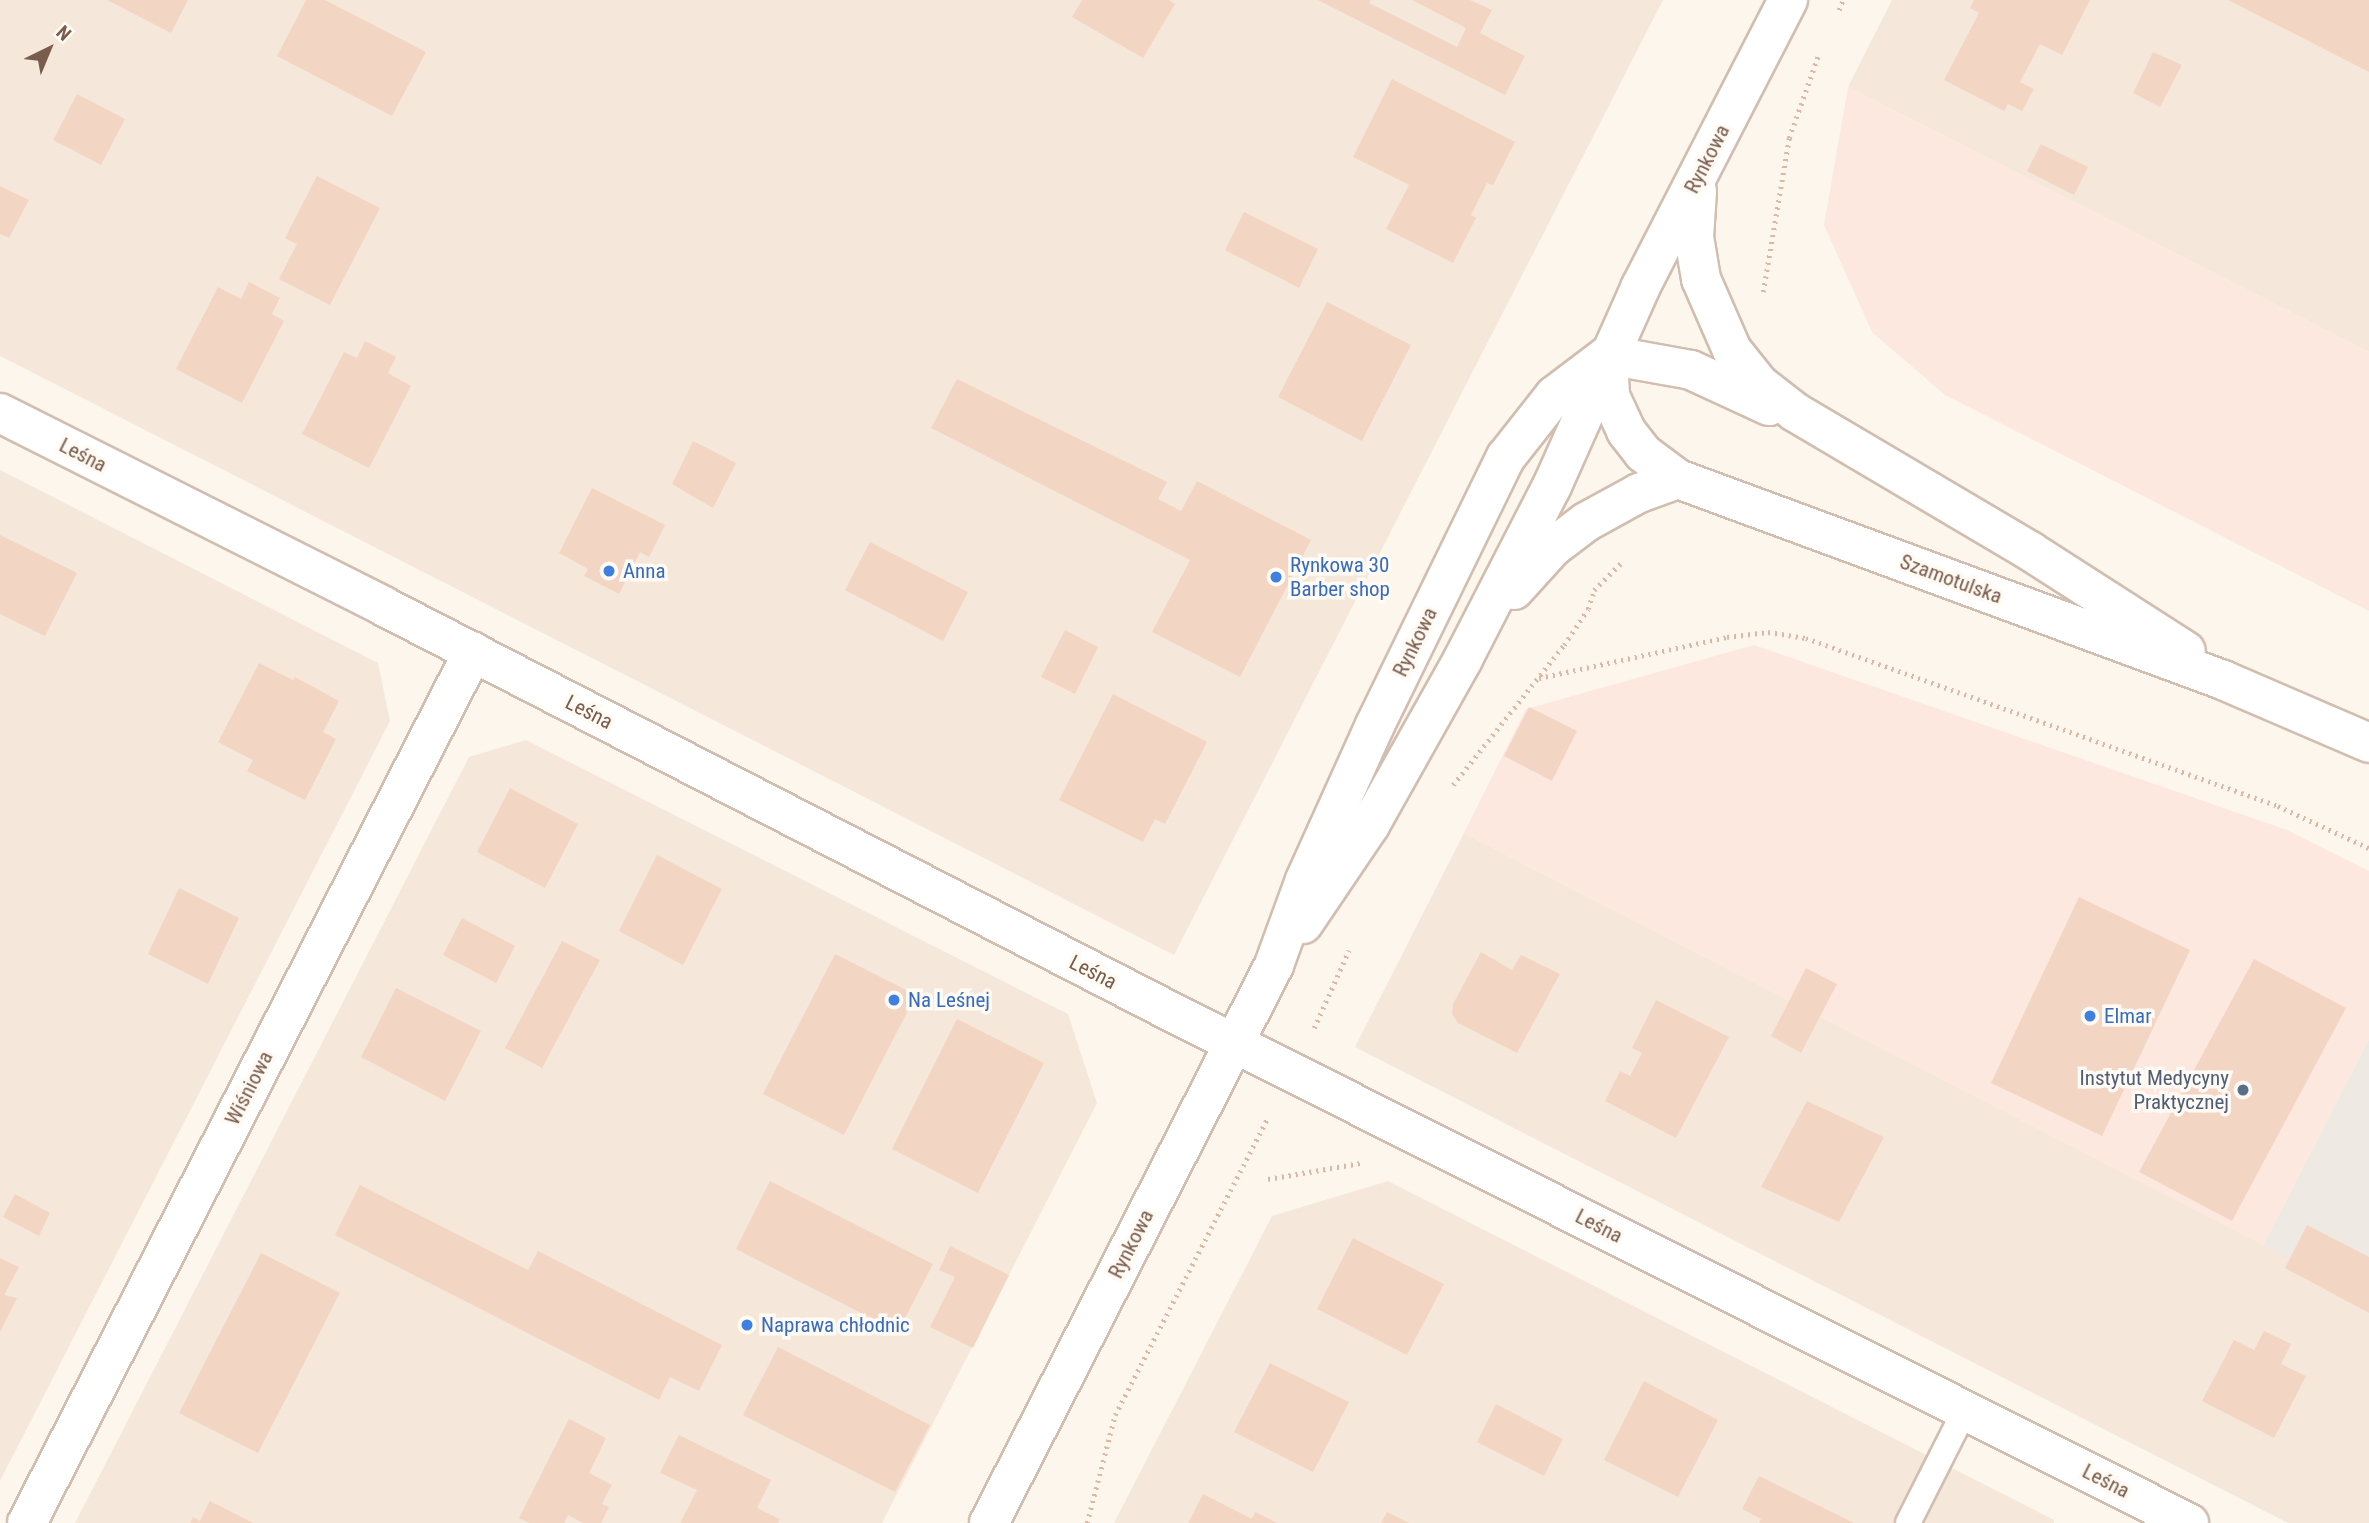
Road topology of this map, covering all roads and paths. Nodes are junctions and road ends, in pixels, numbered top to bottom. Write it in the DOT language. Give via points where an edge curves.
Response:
graph roads {
  1 [pos="1788,0"];
  2 [pos="1843,0"];
  3 [pos="1833,21"];
  4 [pos="1819,54"];
  5 [pos="1703,166"];
  6 [pos="1760,301"];
  7 [pos="1608,355"];
  8 [pos="1795,412"];
  9 [pos="0,413"];
  10 [pos="1678,479"];
  11 [pos="1588,609"];
  12 [pos="472,652"];
  13 [pos="1463,659"];
  14 [pos="1539,678"];
  15 [pos="2223,680"];
  16 [pos="2369,743"];
  17 [pos="1453,785"];
  18 [pos="2369,848"];
  19 [pos="1274,965"];
  20 [pos="1234,1043"];
  21 [pos="1273,1106"];
  22 [pos="1370,1161"];
  23 [pos="1268,1179"];
  24 [pos="1965,1410"];
  25 [pos="2140,1512"];
  26 [pos="27,1523"];
  27 [pos="989,1523"];
  28 [pos="1087,1523"];
  29 [pos="1908,1523"];
  30 [pos="2189,1523"];
  1 -- 5 [label="street, Rynkowa"];
  2 -- 3 [label="path"];
  4 -- 6 [label="path" via="1788,138"];
  5 -- 7 [label="street, Rynkowa"];
  5 -- 8 [label="street, Szamotulska" via="1694,237 1704,288 1737,359 1759,384"];
  7 -- 8 [label="street, Szamotulska" via="1691,370 1771,407"];
  7 -- 10 [label="street, Szamotulska" via="1610,396 1626,430 1653,463"];
  7 -- 13 [label="street, Rynkowa" via="1552,486"];
  7 -- 19 [label="street, Rynkowa" via="1554,396 1506,457 1375,725 1305,880"];
  8 -- 15 [label="street, Szamotulska" via="2102,595"];
  9 -- 12 [label="street, Leśna"];
  10 -- 13 [label="street" via="1606,509 1553,547 1499,608"];
  10 -- 15 [label="street, Szamotulska"];
  11 -- 14 [label="path"];
  12 -- 20 [label="street, Leśna"];
  12 -- 26 [label="street, Wiśniowa"];
  13 -- 19 [label="street, Rynkowa" via="1352,854"];
  14 -- 17 [label="path"];
  14 -- 18 [label="path" via="1727,637 1768,632 1805,638 2278,806"];
  15 -- 16 [label="street, Szamotulska"];
  19 -- 20 [label="street, Rynkowa"];
  20 -- 24 [label="street, Leśna"];
  20 -- 27 [label="street, Rynkowa"];
  21 -- 28 [label="path" via="1115,1415"];
  22 -- 23 [label="path"];
  24 -- 25 [label="street, Leśna"];
  24 -- 29 [label="lane"];
  25 -- 30 [label="street, Leśna"];
}
